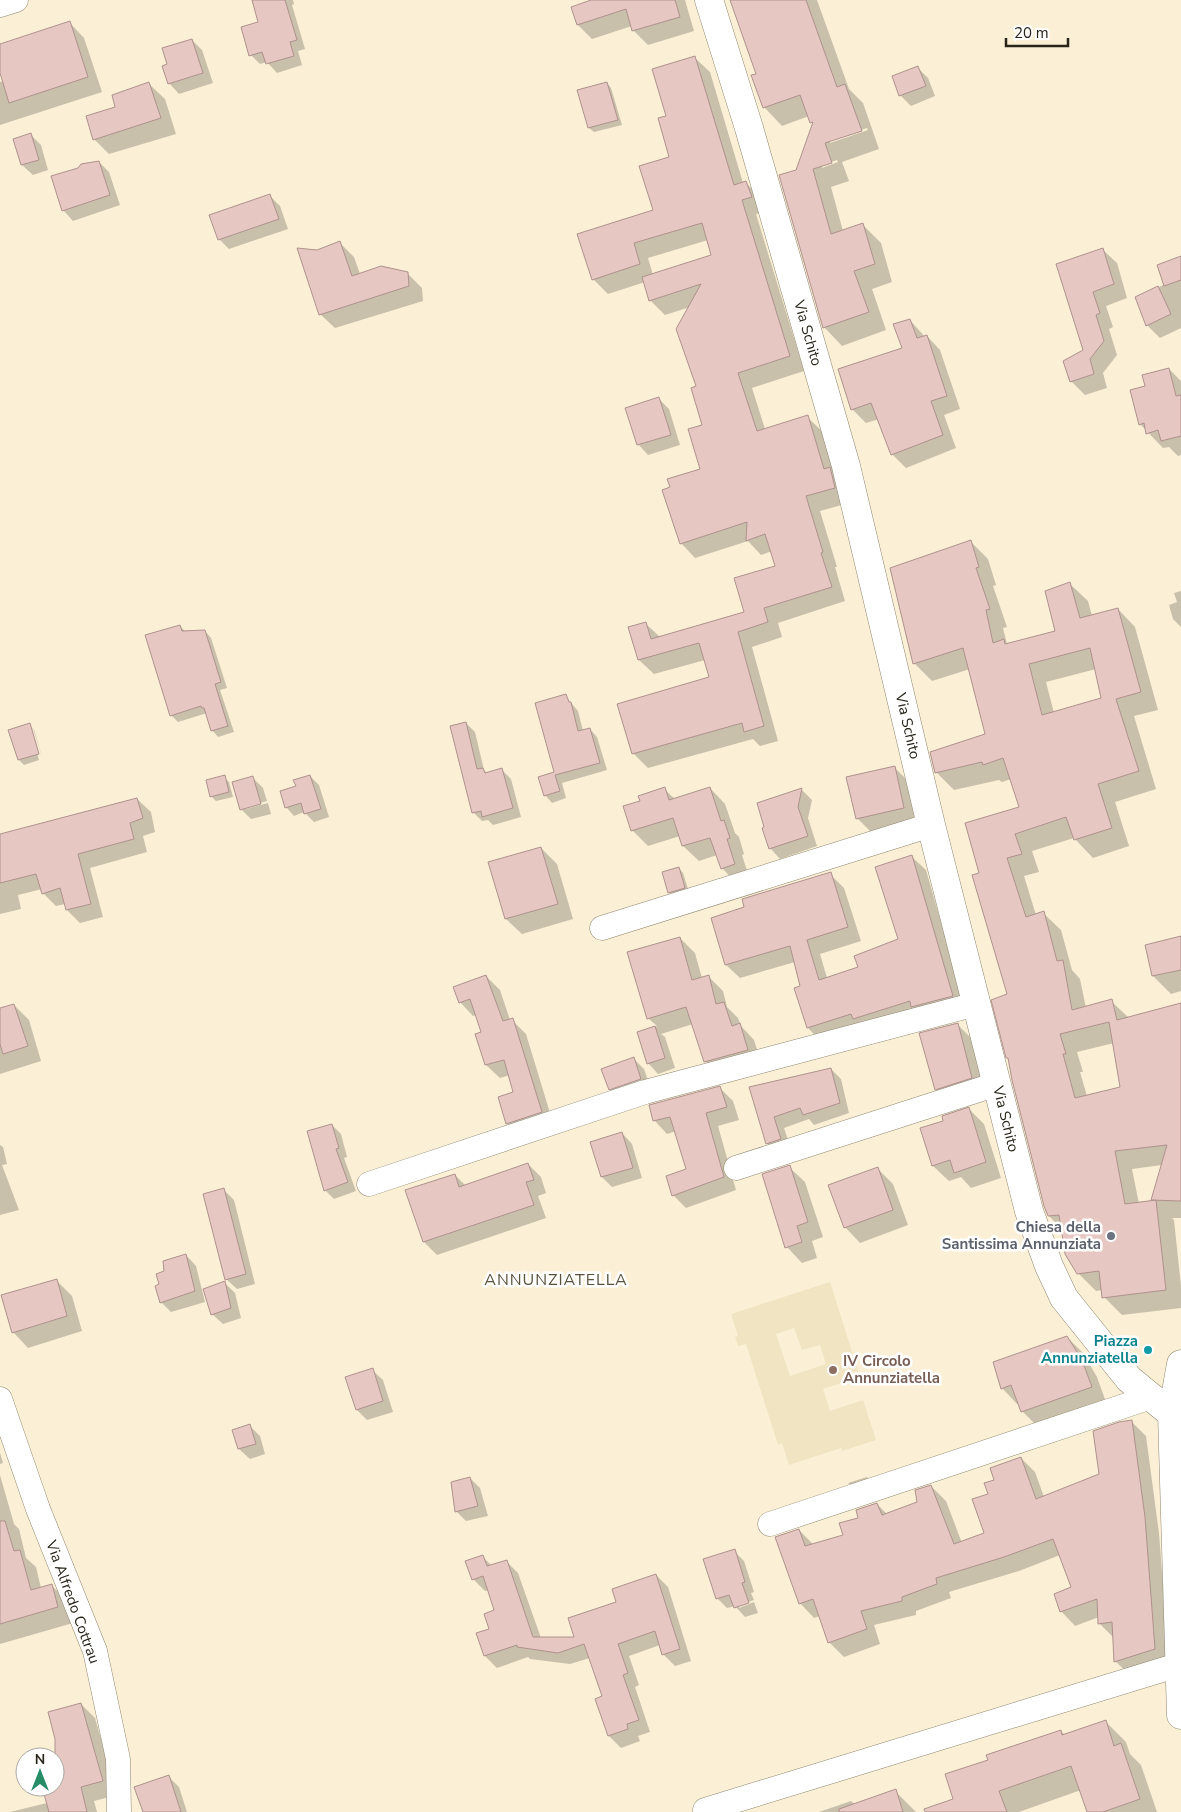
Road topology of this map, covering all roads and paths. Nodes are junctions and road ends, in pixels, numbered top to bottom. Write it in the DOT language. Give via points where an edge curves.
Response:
graph roads {
  1 [pos="16,0"];
  2 [pos="708,0"];
  3 [pos="0,5"];
  4 [pos="931,825"];
  5 [pos="602,928"];
  6 [pos="976,1004"];
  7 [pos="997,1084"];
  8 [pos="736,1168"];
  9 [pos="369,1184"];
  10 [pos="1181,1364"];
  11 [pos="1151,1397"];
  12 [pos="0,1399"];
  13 [pos="1172,1414"];
  14 [pos="1178,1494"];
  15 [pos="770,1524"];
  16 [pos="1178,1665"];
  17 [pos="1181,1716"];
  18 [pos="705,1810"];
  19 [pos="119,1812"];
  1 -- 3 [label="street"];
  2 -- 4 [label="street, Via Schito" via="749,128 846,466"];
  4 -- 5 [label="street"];
  4 -- 6 [label="street, Via Schito"];
  6 -- 7 [label="street, Via Schito"];
  6 -- 9 [label="street" via="645,1092"];
  7 -- 8 [label="street"];
  7 -- 11 [label="street, Via Schito" via="1029,1211 1064,1298 1129,1379"];
  10 -- 13 [label="street"];
  11 -- 13 [label="street, Via Schito"];
  11 -- 15 [label="street"];
  12 -- 19 [label="street, Via Alfredo Cottrau" via="38,1509 94,1651 118,1759"];
  13 -- 14 [label="street"];
  14 -- 16 [label="street"];
  16 -- 17 [label="street"];
  16 -- 18 [label="street"];
}
